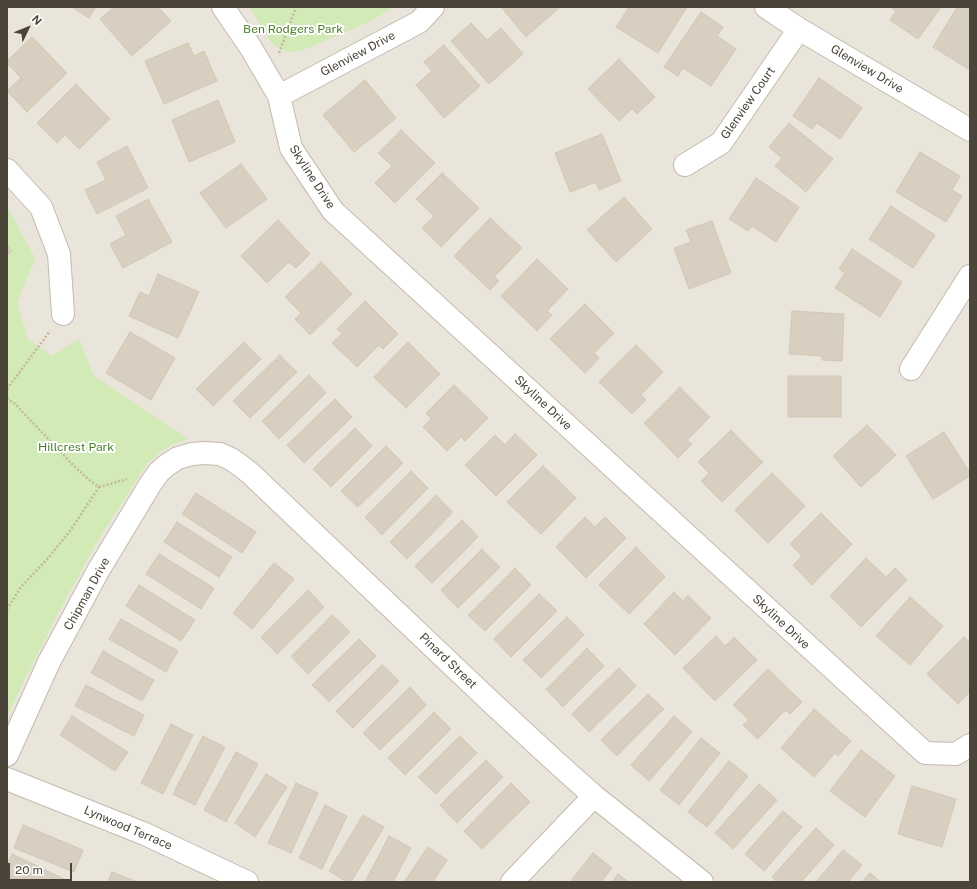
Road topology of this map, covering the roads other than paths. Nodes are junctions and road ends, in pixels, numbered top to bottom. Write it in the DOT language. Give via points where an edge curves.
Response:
graph roads {
  1 [pos="222,7"];
  2 [pos="433,7"];
  3 [pos="766,7"];
  4 [pos="799,29"];
  5 [pos="274,88"];
  6 [pos="970,130"];
  7 [pos="685,165"];
  8 [pos="7,170"];
  9 [pos="970,276"];
  10 [pos="63,314"];
  11 [pos="911,369"];
  12 [pos="192,454"];
  13 [pos="970,745"];
  14 [pos="7,755"];
  15 [pos="7,779"];
  16 [pos="594,796"];
  17 [pos="247,882"];
  18 [pos="512,882"];
  19 [pos="702,882"];
  1 -- 5 [label="street, Skyline Drive" via="251,48"];
  2 -- 5 [label="street, Glenview Drive" via="418,22"];
  3 -- 4 [label="street, Glenview Drive"];
  4 -- 6 [label="street, Glenview Drive"];
  4 -- 7 [label="street, Glenview Court" via="721,143"];
  5 -- 13 [label="street, Skyline Drive" via="291,148 333,211 925,753 956,754"];
  8 -- 10 [label="street" via="42,207 59,254"];
  9 -- 11 [label="street"];
  12 -- 14 [label="street, Chipman Drive" via="167,465 147,490 98,571 49,662"];
  12 -- 16 [label="street, Pinard Street" via="220,454 241,466"];
  15 -- 17 [label="street, Lynwood Terrace" via="145,834"];
  16 -- 18 [label="street"];
  16 -- 19 [label="street, Pinard Street"];
}
